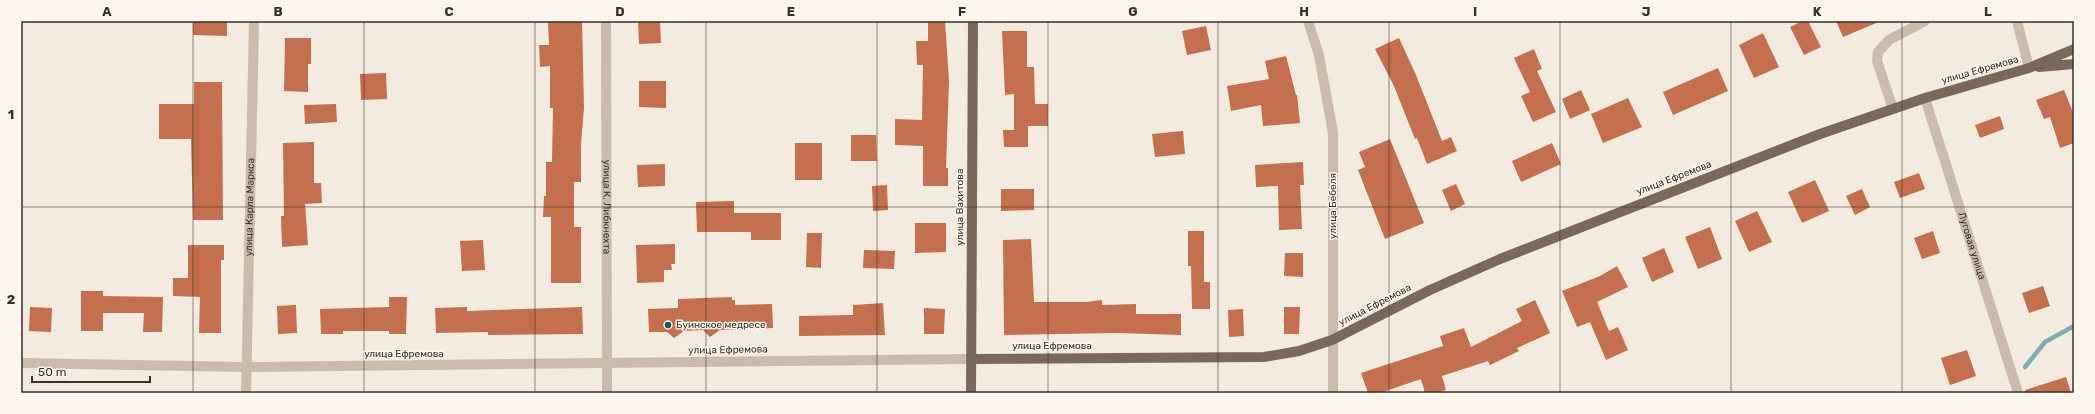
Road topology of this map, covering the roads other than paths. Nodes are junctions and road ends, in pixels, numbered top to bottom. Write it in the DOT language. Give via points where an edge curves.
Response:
graph roads {
  1 [pos="254,21"];
  2 [pos="606,21"];
  3 [pos="973,21"];
  4 [pos="1308,21"];
  5 [pos="1925,21"];
  6 [pos="2017,21"];
  7 [pos="2074,49"];
  8 [pos="2074,64"];
  9 [pos="2030,68"];
  10 [pos="1925,98"];
  11 [pos="1892,110"];
  12 [pos="1332,340"];
  13 [pos="971,359"];
  14 [pos="21,363"];
  15 [pos="608,364"];
  16 [pos="246,367"];
  17 [pos="246,393"];
  18 [pos="607,393"];
  19 [pos="971,393"];
  20 [pos="1333,393"];
  21 [pos="2018,393"];
  1 -- 16 [label="street, улица Карла Маркса"];
  2 -- 15 [label="street, улица К. Либкнехта"];
  3 -- 13 [label="main road, улица Вахитова"];
  4 -- 12 [label="street, улица Бебеля" via="1319,55 1333,133"];
  5 -- 11 [label="street" via="1889,40 1878,52 1877,61"];
  6 -- 9 [label="street"];
  7 -- 9 [label="main road"];
  8 -- 9 [label="main road"];
  9 -- 10 [label="main road, улица Ефремова"];
  10 -- 11 [label="main road, улица Ефремова"];
  10 -- 21 [label="street, Луговая улица"];
  11 -- 12 [label="main road, улица Ефремова" via="1820,134 1500,259 1430,290"];
  12 -- 13 [label="main road, улица Ефремова" via="1299,351 1264,357"];
  12 -- 20 [label="street, улица Бебеля"];
  13 -- 15 [label="street, улица Ефремова"];
  13 -- 19 [label="main road, улица Вахитова"];
  14 -- 16 [label="street, улица Ефремова"];
  15 -- 16 [label="street, улица Ефремова"];
  15 -- 18 [label="street, улица К. Либкнехта"];
  16 -- 17 [label="street, улица Карла Маркса"];
}
